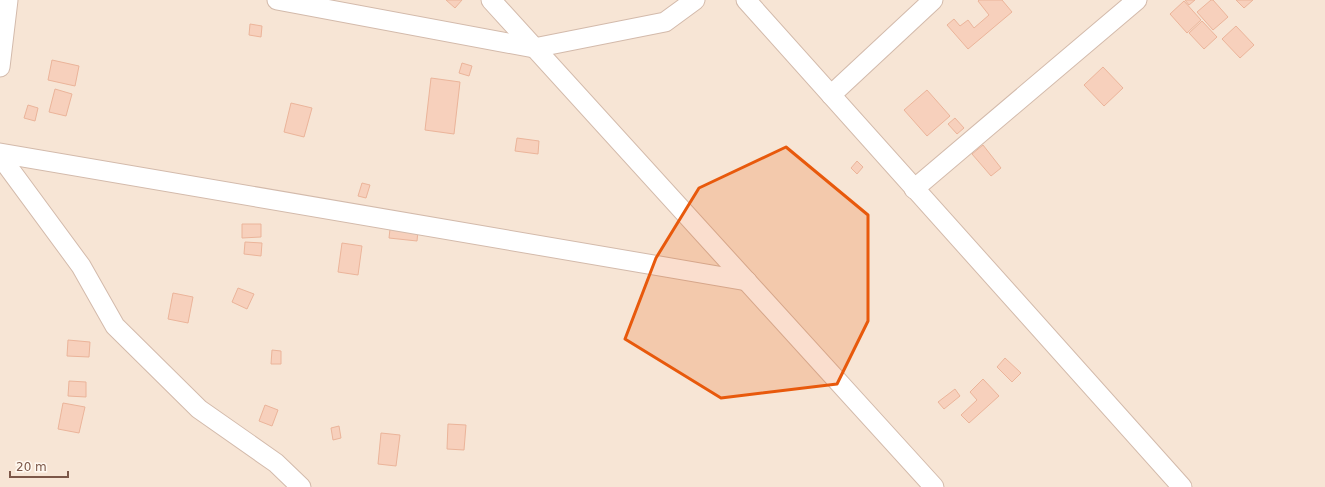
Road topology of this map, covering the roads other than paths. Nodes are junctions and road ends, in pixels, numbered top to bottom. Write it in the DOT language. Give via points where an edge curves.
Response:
graph roads {
  1 [pos="8,0"];
  2 [pos="277,0"];
  3 [pos="491,0"];
  4 [pos="695,0"];
  5 [pos="746,0"];
  6 [pos="933,0"];
  7 [pos="1137,0"];
  8 [pos="534,48"];
  9 [pos="0,67"];
  10 [pos="831,95"];
  11 [pos="0,154"];
  12 [pos="914,189"];
  13 [pos="747,281"];
  14 [pos="301,487"];
  15 [pos="934,487"];
  16 [pos="1182,487"];
  1 -- 9 [label="street"];
  2 -- 8 [label="street"];
  3 -- 8 [label="street"];
  4 -- 8 [label="street" via="665,22"];
  5 -- 10 [label="street"];
  6 -- 10 [label="street"];
  7 -- 12 [label="street"];
  8 -- 13 [label="street"];
  10 -- 12 [label="street"];
  11 -- 13 [label="street"];
  11 -- 14 [label="street" via="81,266 115,326 200,409 276,463"];
  12 -- 16 [label="street"];
  13 -- 15 [label="street"];
}
